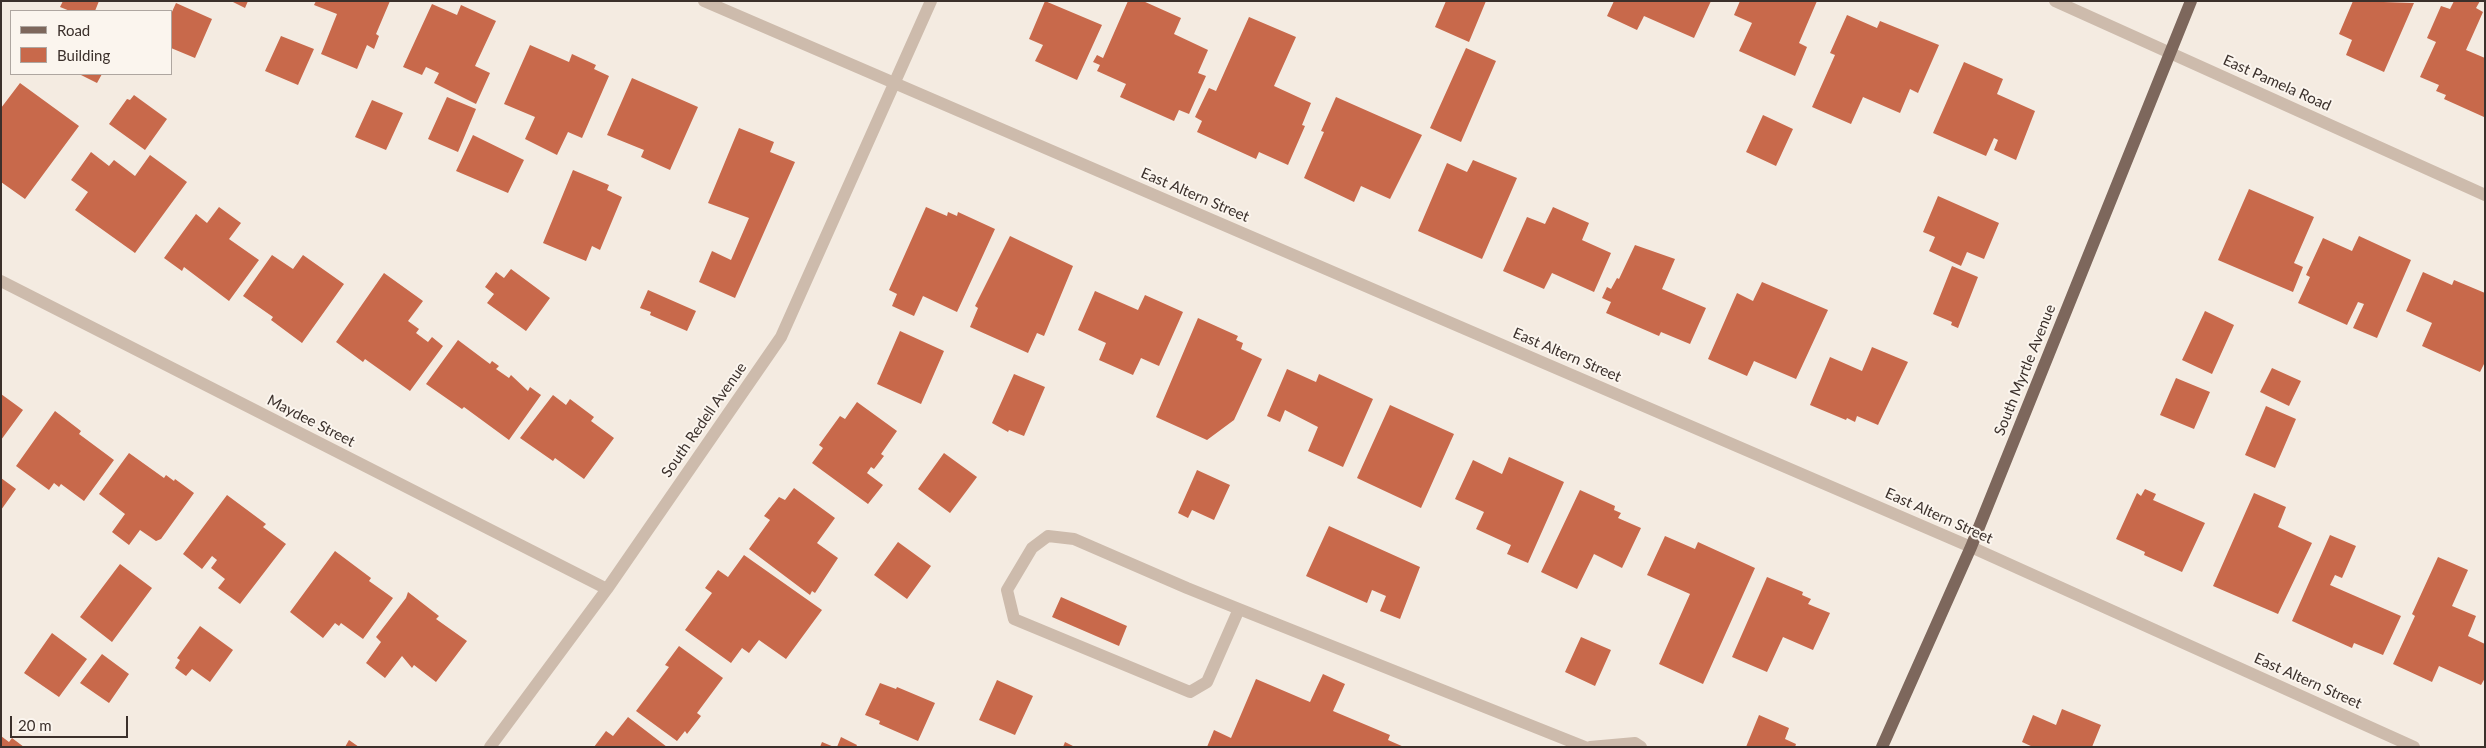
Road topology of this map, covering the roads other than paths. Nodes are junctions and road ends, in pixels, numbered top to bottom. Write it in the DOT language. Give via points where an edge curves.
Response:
graph roads {
  1 [pos="704,1"];
  2 [pos="931,1"];
  3 [pos="2055,1"];
  4 [pos="2190,1"];
  5 [pos="2171,53"];
  6 [pos="894,82"];
  7 [pos="2485,195"];
  8 [pos="1,281"];
  9 [pos="1971,547"];
  10 [pos="607,589"];
  11 [pos="1239,608"];
  12 [pos="490,747"];
  13 [pos="1585,747"];
  14 [pos="1590,747"];
  15 [pos="1641,747"];
  16 [pos="1882,747"];
  17 [pos="2414,747"];
  1 -- 6 [label="street, East Altern Street"];
  2 -- 6 [label="street, South Redell Avenue"];
  3 -- 5 [label="street, East Pamela Road"];
  4 -- 5 [label="main road, South Myrtle Avenue"];
  5 -- 7 [label="street, East Pamela Road"];
  5 -- 9 [label="main road, South Myrtle Avenue"];
  6 -- 9 [label="street, East Altern Street"];
  6 -- 10 [label="street, South Redell Avenue" via="781,337"];
  8 -- 10 [label="street, Maydee Street"];
  9 -- 16 [label="main road, South Myrtle Avenue"];
  9 -- 17 [label="street, East Altern Street"];
  10 -- 12 [label="street, South Redell Avenue"];
  11 -- 11 [label="street" via="1074,539 1048,536 1032,548 1007,590 1014,619 1190,692 1207,682"];
  11 -- 13 [label="street"];
  14 -- 15 [label="street" via="1635,743"];
}
